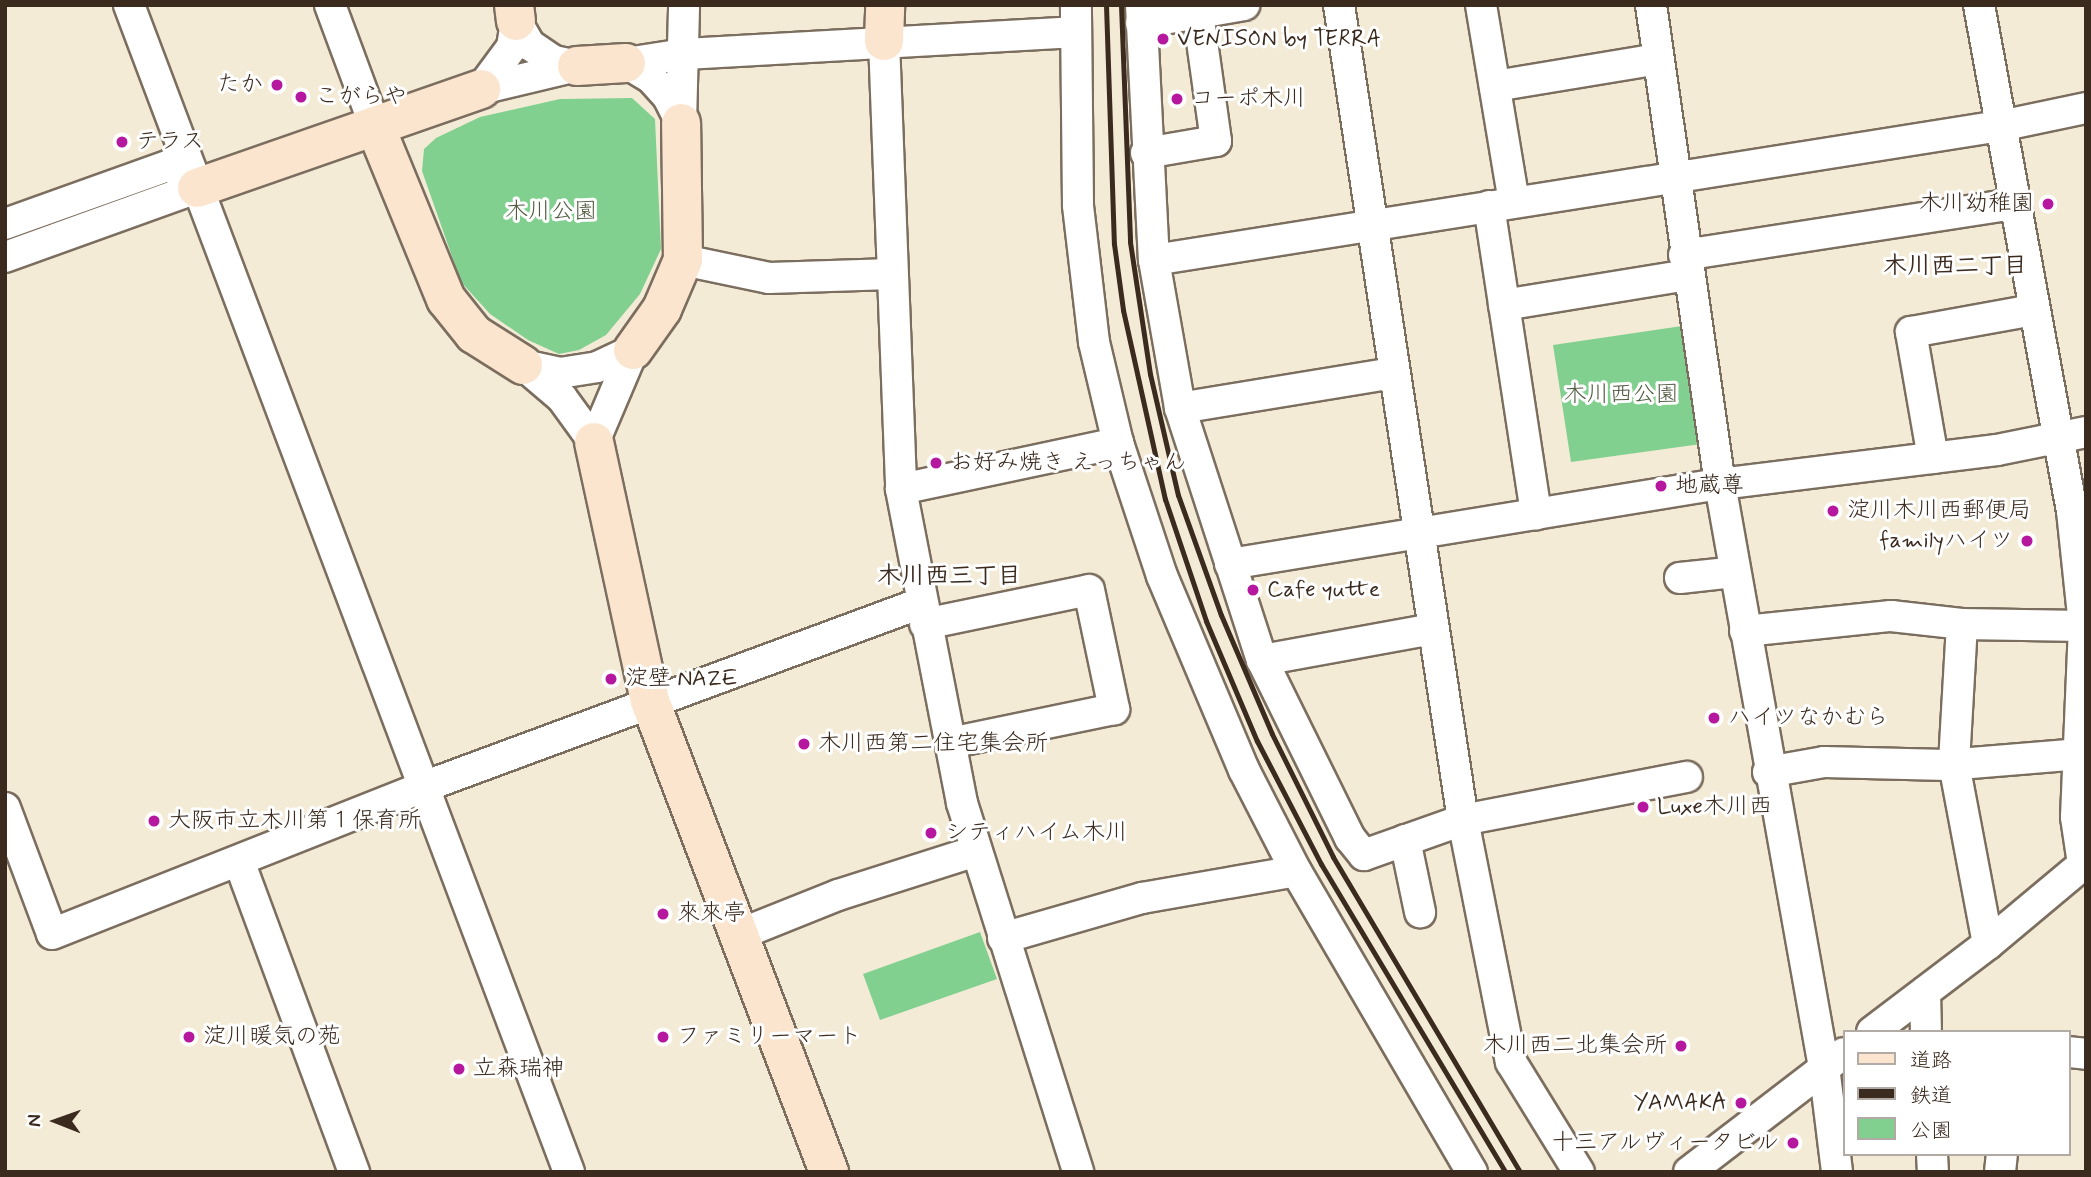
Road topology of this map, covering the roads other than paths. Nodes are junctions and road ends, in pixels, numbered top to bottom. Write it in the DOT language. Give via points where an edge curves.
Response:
graph roads {
  1 [pos="129,5"];
  2 [pos="330,5"];
  3 [pos="684,5"];
  4 [pos="1244,5"];
  5 [pos="1339,5"];
  6 [pos="1481,5"];
  7 [pos="1651,5"];
  8 [pos="1979,5"];
  9 [pos="515,13"];
  10 [pos="1198,13"];
  11 [pos="1141,14"];
  12 [pos="1076,18"];
  13 [pos="884,23"];
  14 [pos="685,54"];
  15 [pos="1658,59"];
  16 [pos="626,63"];
  17 [pos="577,66"];
  18 [pos="1495,86"];
  19 [pos="481,89"];
  20 [pos="2086,108"];
  21 [pos="681,123"];
  22 [pos="375,126"];
  23 [pos="2000,126"];
  24 [pos="1146,153"];
  25 [pos="1672,177"];
  26 [pos="197,188"];
  27 [pos="1502,204"];
  28 [pos="2014,204"];
  29 [pos="5,224"];
  30 [pos="1370,225"];
  31 [pos="5,257"];
  32 [pos="683,260"];
  33 [pos="1154,260"];
  34 [pos="1686,265"];
  35 [pos="892,274"];
  36 [pos="1504,305"];
  37 [pos="2033,310"];
  38 [pos="632,350"];
  39 [pos="523,365"];
  40 [pos="1393,373"];
  41 [pos="1180,408"];
  42 [pos="2086,432"];
  43 [pos="2056,437"];
  44 [pos="594,443"];
  45 [pos="1118,443"];
  46 [pos="1933,458"];
  47 [pos="1720,484"];
  48 [pos="901,489"];
  49 [pos="1536,514"];
  50 [pos="1419,534"];
  51 [pos="1230,564"];
  52 [pos="1735,572"];
  53 [pos="1680,578"];
  54 [pos="923,613"];
  55 [pos="1962,624"];
  56 [pos="2084,626"];
  57 [pos="1433,629"];
  58 [pos="1745,631"];
  59 [pos="1262,660"];
  60 [pos="650,701"];
  61 [pos="950,743"];
  62 [pos="2081,754"];
  63 [pos="1954,764"];
  64 [pos="1768,772"];
  65 [pos="1687,776"];
  66 [pos="426,786"];
  67 [pos="5,808"];
  68 [pos="1463,820"];
  69 [pos="1405,841"];
  70 [pos="976,850"];
  71 [pos="239,861"];
  72 [pos="2084,863"];
  73 [pos="1296,871"];
  74 [pos="1420,912"];
  75 [pos="738,935"];
  76 [pos="1003,939"];
  77 [pos="1988,944"];
  78 [pos="1924,992"];
  79 [pos="1875,1030"];
  80 [pos="1926,1030"];
  81 [pos="1834,1060"];
  82 [pos="354,1172"];
  83 [pos="569,1172"];
  84 [pos="829,1172"];
  85 [pos="1078,1172"];
  86 [pos="1472,1172"];
  87 [pos="1579,1172"];
  88 [pos="1689,1172"];
  89 [pos="1837,1172"];
  1 -- 26 [label="street"];
  2 -- 22 [label="street"];
  3 -- 14 [label="street"];
  4 -- 10 [label="street"];
  5 -- 30 [label="street"];
  6 -- 18 [label="street"];
  7 -- 15 [label="street"];
  8 -- 23 [label="street"];
  9 -- 17 [label="street" via="530,45 554,61"];
  9 -- 19 [label="street" via="512,47"];
  10 -- 11 [label="street"];
  10 -- 24 [label="street" via="1216,141"];
  11 -- 24 [label="street"];
  12 -- 13 [label="street"];
  12 -- 45 [label="street" via="1078,205 1094,342"];
  13 -- 14 [label="street"];
  13 -- 35 [label="street"];
  14 -- 16 [label="street"];
  14 -- 21 [label="street"];
  15 -- 18 [label="street"];
  15 -- 25 [label="street"];
  16 -- 17 [label="street"];
  16 -- 21 [label="street" via="651,78 668,97"];
  17 -- 19 [label="street"];
  18 -- 27 [label="street"];
  19 -- 22 [label="street"];
  20 -- 23 [label="street"];
  21 -- 32 [label="street"];
  22 -- 26 [label="street"];
  22 -- 39 [label="street" via="446,299 474,334"];
  23 -- 25 [label="street"];
  23 -- 28 [label="street"];
  24 -- 33 [label="street"];
  25 -- 27 [label="street"];
  25 -- 34 [label="street"];
  26 -- 29 [label="street" via="170,165"];
  26 -- 31 [label="street"];
  26 -- 66 [label="street"];
  27 -- 30 [label="street"];
  27 -- 36 [label="street"];
  28 -- 34 [label="street"];
  28 -- 37 [label="street"];
  30 -- 33 [label="street"];
  30 -- 40 [label="street"];
  32 -- 35 [label="street" via="769,278"];
  32 -- 38 [label="street" via="662,309"];
  33 -- 41 [label="street"];
  34 -- 36 [label="street"];
  34 -- 47 [label="street"];
  35 -- 48 [label="street"];
  36 -- 49 [label="street"];
  37 -- 43 [label="street"];
  37 -- 46 [label="street" via="1911,332"];
  38 -- 39 [label="street" via="597,367 560,373"];
  38 -- 44 [label="street"];
  39 -- 44 [label="street" via="562,398"];
  40 -- 41 [label="street"];
  40 -- 50 [label="street"];
  41 -- 51 [label="street"];
  42 -- 43 [label="street"];
  43 -- 46 [label="street"];
  43 -- 56 [label="street" via="2072,511"];
  44 -- 60 [label="street"];
  45 -- 48 [label="street"];
  45 -- 73 [label="street" via="1162,576 1244,770"];
  46 -- 47 [label="street"];
  47 -- 49 [label="street"];
  47 -- 52 [label="street"];
  48 -- 54 [label="street"];
  49 -- 50 [label="street"];
  50 -- 51 [label="street"];
  50 -- 57 [label="street"];
  51 -- 59 [label="street"];
  52 -- 53 [label="street"];
  52 -- 58 [label="street"];
  54 -- 60 [label="street"];
  54 -- 61 [label="street"];
  54 -- 61 [label="street" via="1089,590 1114,709"];
  55 -- 56 [label="street"];
  55 -- 58 [label="street" via="1891,615"];
  55 -- 63 [label="street"];
  56 -- 62 [label="street"];
  57 -- 59 [label="street"];
  57 -- 68 [label="street"];
  58 -- 64 [label="street"];
  59 -- 69 [label="street" via="1350,838 1364,855"];
  60 -- 66 [label="street"];
  60 -- 75 [label="street"];
  61 -- 70 [label="street"];
  62 -- 63 [label="street"];
  62 -- 72 [label="street" via="2076,817"];
  63 -- 64 [label="street" via="1824,762"];
  63 -- 77 [label="street"];
  64 -- 81 [label="street"];
  65 -- 68 [label="street"];
  66 -- 71 [label="street"];
  66 -- 83 [label="street"];
  67 -- 71 [label="street" via="52,934"];
  68 -- 69 [label="street"];
  68 -- 87 [label="street" via="1511,1062"];
  69 -- 74 [label="street"];
  70 -- 75 [label="street" via="838,895"];
  70 -- 76 [label="street"];
  71 -- 82 [label="street"];
  72 -- 77 [label="street"];
  73 -- 76 [label="street" via="1142,898"];
  73 -- 86 [label="street"];
  75 -- 84 [label="street"];
  76 -- 85 [label="street"];
  77 -- 78 [label="street"];
  78 -- 79 [label="street"];
  78 -- 80 [label="street"];
  81 -- 88 [label="street"];
  81 -- 89 [label="street"];
}
